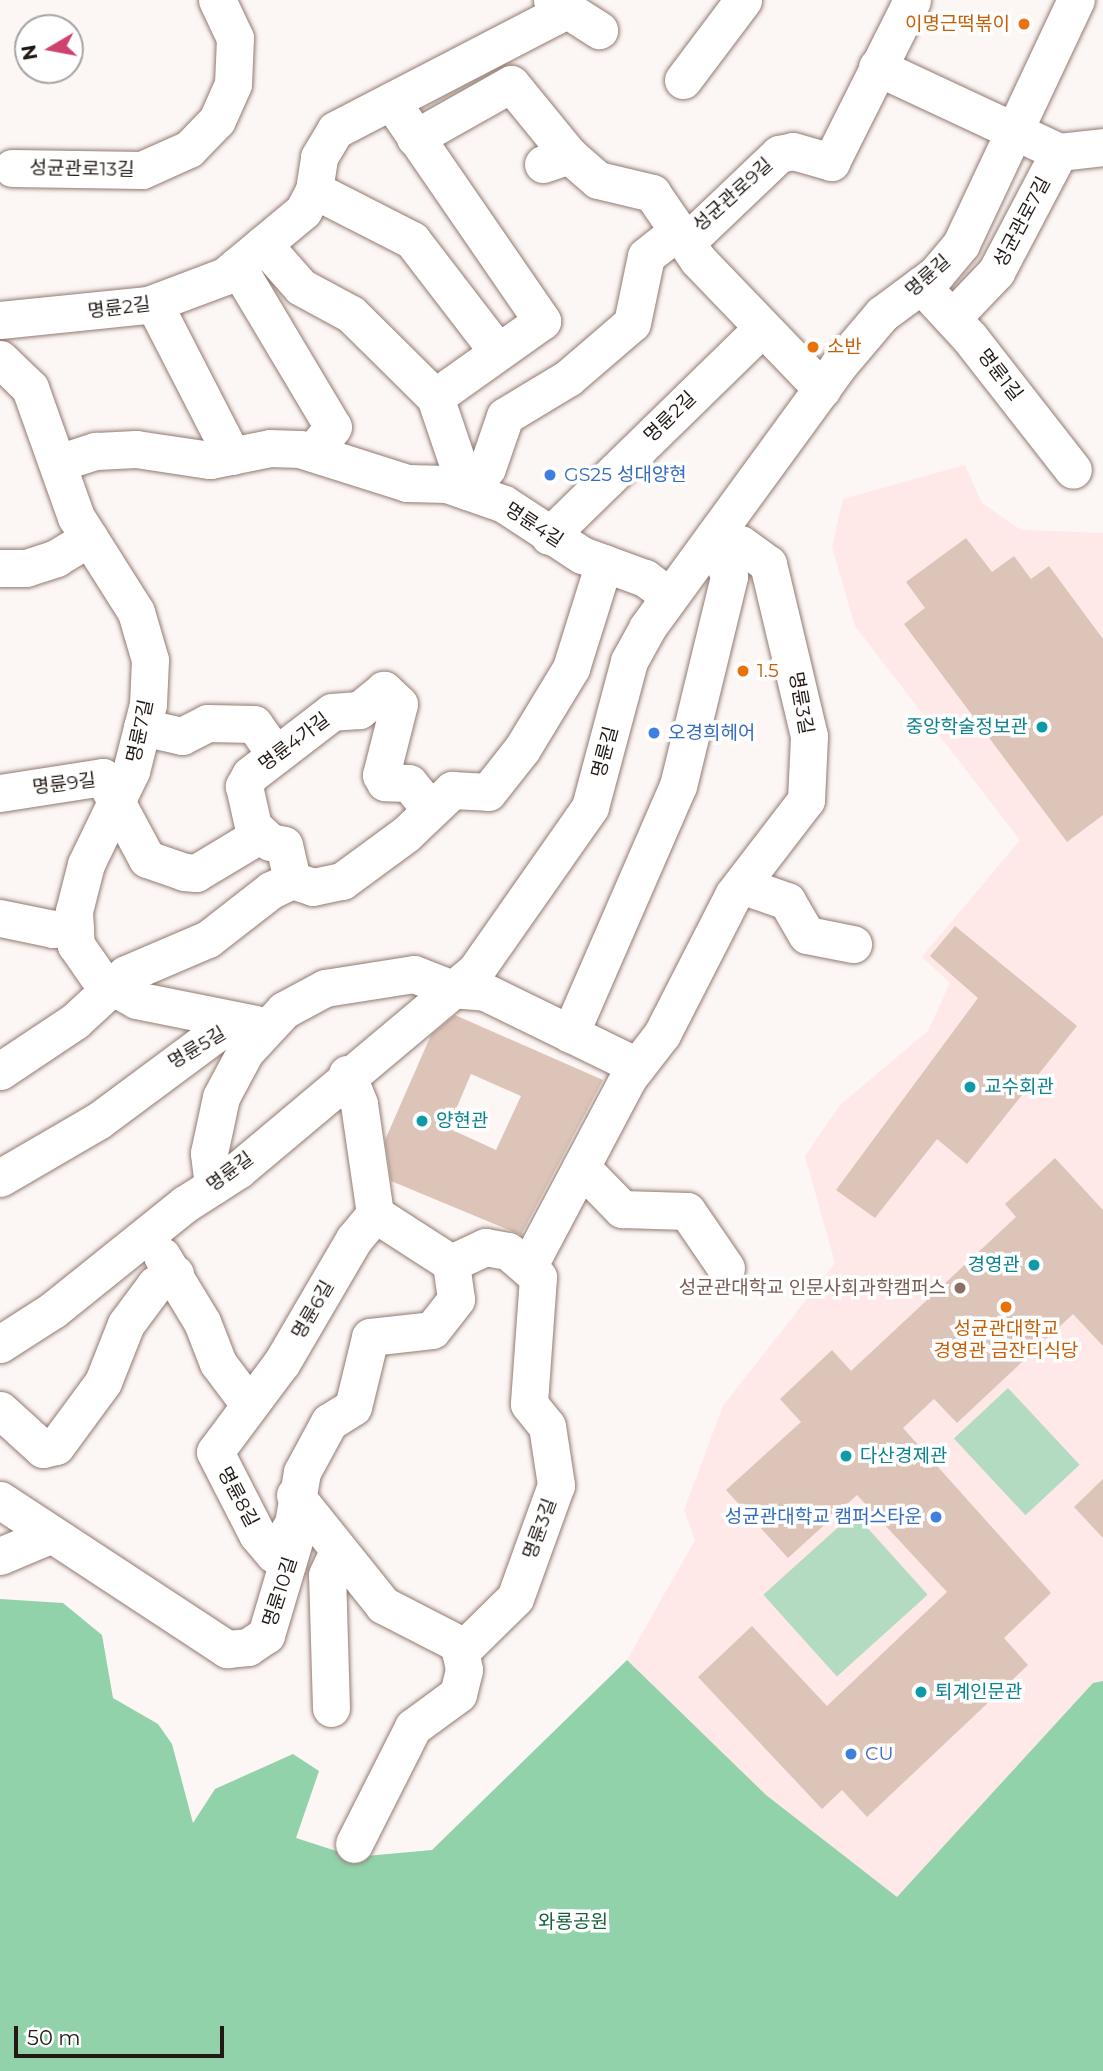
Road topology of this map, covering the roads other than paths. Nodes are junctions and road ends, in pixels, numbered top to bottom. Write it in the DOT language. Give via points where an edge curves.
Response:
graph roads {
  1 [pos="217,0"];
  2 [pos="743,0"];
  3 [pos="912,0"];
  4 [pos="1076,0"];
  5 [pos="557,3"];
  6 [pos="598,30"];
  7 [pos="877,67"];
  8 [pos="683,80"];
  9 [pos="391,101"];
  10 [pos="1017,132"];
  11 [pos="415,138"];
  12 [pos="1103,147"];
  13 [pos="1059,152"];
  14 [pos="12,168"];
  15 [pos="314,190"];
  16 [pos="681,236"];
  17 [pos="250,255"];
  18 [pos="921,285"];
  19 [pos="155,304"];
  20 [pos="952,318"];
  21 [pos="0,320"];
  22 [pos="762,328"];
  23 [pos="498,352"];
  24 [pos="0,359"];
  25 [pos="822,389"];
  26 [pos="435,397"];
  27 [pos="312,453"];
  28 [pos="232,456"];
  29 [pos="58,463"];
  30 [pos="1073,470"];
  31 [pos="467,491"];
  32 [pos="549,536"];
  33 [pos="714,537"];
  34 [pos="89,538"];
  35 [pos="604,563"];
  36 [pos="0,568"];
  37 [pos="669,596"];
  38 [pos="142,727"];
  39 [pos="276,755"];
  40 [pos="0,793"];
  41 [pos="117,800"];
  42 [pos="430,809"];
  43 [pos="261,834"];
  44 [pos="292,880"];
  45 [pos="741,885"];
  46 [pos="0,918"];
  47 [pos="75,927"];
  48 [pos="853,944"];
  49 [pos="113,987"];
  50 [pos="452,989"];
  51 [pos="259,1025"];
  52 [pos="570,1034"];
  53 [pos="637,1066"];
  54 [pos="0,1071"];
  55 [pos="347,1074"];
  56 [pos="581,1167"];
  57 [pos="0,1178"];
  58 [pos="213,1186"];
  59 [pos="375,1214"];
  60 [pos="150,1231"];
  61 [pos="451,1263"];
  62 [pos="528,1267"];
  63 [pos="726,1268"];
  64 [pos="175,1274"];
  65 [pos="0,1343"];
  66 [pos="248,1403"];
  67 [pos="0,1410"];
  68 [pos="295,1494"];
  69 [pos="0,1500"];
  70 [pos="52,1534"];
  71 [pos="338,1551"];
  72 [pos="0,1556"];
  73 [pos="460,1652"];
  74 [pos="331,1708"];
  75 [pos="354,1844"];
  1 -- 14 [label="street, 성균관로13길" via="235,38 233,84 217,120 189,149 142,170"];
  2 -- 8 [label="street"];
  3 -- 7 [label="street, 성균관로9길"];
  4 -- 10 [label="street, 명륜길"];
  5 -- 6 [label="street"];
  5 -- 9 [label="street, 명륜2길" via="555,16"];
  7 -- 10 [label="street"];
  7 -- 16 [label="street, 성균관로9길" via="831,162 793,151 779,154 696,233"];
  9 -- 11 [label="street"];
  9 -- 15 [label="street, 명륜2길" via="335,130 319,157"];
  10 -- 13 [label="street"];
  10 -- 18 [label="street, 명륜길" via="961,244"];
  11 -- 16 [label="street" via="511,84 556,159 598,180 652,193"];
  11 -- 23 [label="street" via="541,321"];
  12 -- 13 [label="street"];
  13 -- 20 [label="street, 성균관로7길" via="996,272"];
  15 -- 17 [label="street, 명륜2길" via="303,211"];
  15 -- 23 [label="street" via="412,240"];
  16 -- 22 [label="street"];
  16 -- 31 [label="street, 성균관로9길" via="646,256 632,323 568,378 505,416 487,468"];
  17 -- 19 [label="street, 명륜2길"];
  17 -- 26 [label="street" via="351,314"];
  17 -- 27 [label="street" via="332,427"];
  18 -- 20 [label="street, 명륜1길"];
  18 -- 25 [label="street, 명륜길" via="882,314"];
  19 -- 21 [label="street, 명륜2길"];
  19 -- 28 [label="street"];
  20 -- 30 [label="street, 명륜1길"];
  22 -- 25 [label="street"];
  22 -- 32 [label="street, 명륜2길"];
  23 -- 26 [label="street"];
  24 -- 29 [label="street, 명륜7길" via="30,388"];
  25 -- 33 [label="street, 명륜길"];
  26 -- 31 [label="street"];
  27 -- 28 [label="street, 명륜4길" via="270,448"];
  27 -- 31 [label="street, 명륜4길" via="407,483 447,484"];
  28 -- 29 [label="street, 명륜4길" via="210,460 136,449 96,451"];
  29 -- 34 [label="street, 명륜7길"];
  31 -- 32 [label="street, 명륜4길" via="503,504"];
  32 -- 35 [label="street, 명륜4길"];
  33 -- 37 [label="street, 명륜길"];
  33 -- 45 [label="street, 명륜3길" via="740,544 768,564 808,736 806,800"];
  33 -- 52 [label="street" via="729,576 678,786"];
  34 -- 36 [label="street" via="26,568"];
  34 -- 38 [label="street, 명륜7길" via="136,612 150,660"];
  35 -- 37 [label="street, 명륜4길" via="645,578"];
  35 -- 42 [label="street" via="571,668 522,749 488,792 452,790"];
  37 -- 50 [label="street, 명륜길" via="629,661 590,807 475,970"];
  38 -- 39 [label="street" via="182,736 207,723 254,724"];
  38 -- 41 [label="street, 명륜7길"];
  39 -- 42 [label="street, 명륜4가길" via="332,712 359,710 384,690 399,704 381,775 385,782 409,783"];
  39 -- 43 [label="street, 명륜4가길" via="244,786 245,805"];
  40 -- 41 [label="street, 명륜9길" via="103,777"];
  41 -- 43 [label="street" via="147,859 184,872 196,873"];
  41 -- 47 [label="street, 명륜7길" via="86,864"];
  42 -- 44 [label="street" via="342,881 313,887"];
  43 -- 44 [label="street, 명륜4가길" via="284,845"];
  44 -- 49 [label="street" via="271,890 208,939 159,956"];
  45 -- 48 [label="street" via="787,901 807,935"];
  45 -- 53 [label="street, 명륜3길" via="662,1034"];
  46 -- 47 [label="street" via="53,929"];
  47 -- 49 [label="street, 명륜7길" via="76,944 101,981"];
  49 -- 51 [label="street, 명륜7길" via="136,1000"];
  49 -- 54 [label="street" via="75,1021"];
  50 -- 51 [label="street, 명륜5길" via="414,974 382,975 325,988"];
  50 -- 52 [label="street" via="485,992"];
  50 -- 55 [label="street, 명륜길"];
  51 -- 57 [label="street, 명륜5길" via="223,1028 98,1121"];
  51 -- 58 [label="street" via="222,1097 209,1153"];
  52 -- 53 [label="street"];
  53 -- 56 [label="street, 명륜3길"];
  55 -- 58 [label="street, 명륜길"];
  55 -- 59 [label="street" via="359,1104"];
  56 -- 62 [label="street, 명륜3길"];
  56 -- 63 [label="street" via="622,1209 687,1210"];
  58 -- 60 [label="street, 명륜길"];
  59 -- 61 [label="street"];
  59 -- 66 [label="street, 명륜6길" via="354,1239 282,1362"];
  60 -- 64 [label="street"];
  60 -- 65 [label="street, 명륜길" via="52,1310"];
  61 -- 62 [label="street" via="485,1247 508,1251"];
  61 -- 68 [label="street" via="456,1299 432,1330 370,1337 353,1407 329,1422"];
  62 -- 73 [label="street, 명륜3길" via="538,1277 529,1404 547,1426 556,1485 515,1598"];
  64 -- 66 [label="street" via="218,1363"];
  64 -- 67 [label="street" via="155,1285 126,1324 103,1382 56,1446 43,1449"];
  66 -- 68 [label="street, 명륜8길" via="215,1452 257,1534 274,1554 292,1524"];
  68 -- 70 [label="street, 명륜10길" via="298,1540 266,1635 248,1647 227,1649"];
  68 -- 71 [label="street"];
  69 -- 70 [label="street, 명륜10길"];
  70 -- 72 [label="street"];
  71 -- 73 [label="street" via="383,1605 459,1644"];
  71 -- 74 [label="street, 명륜10길" via="327,1576"];
  73 -- 75 [label="street" via="464,1670 458,1694 413,1727"];
}
